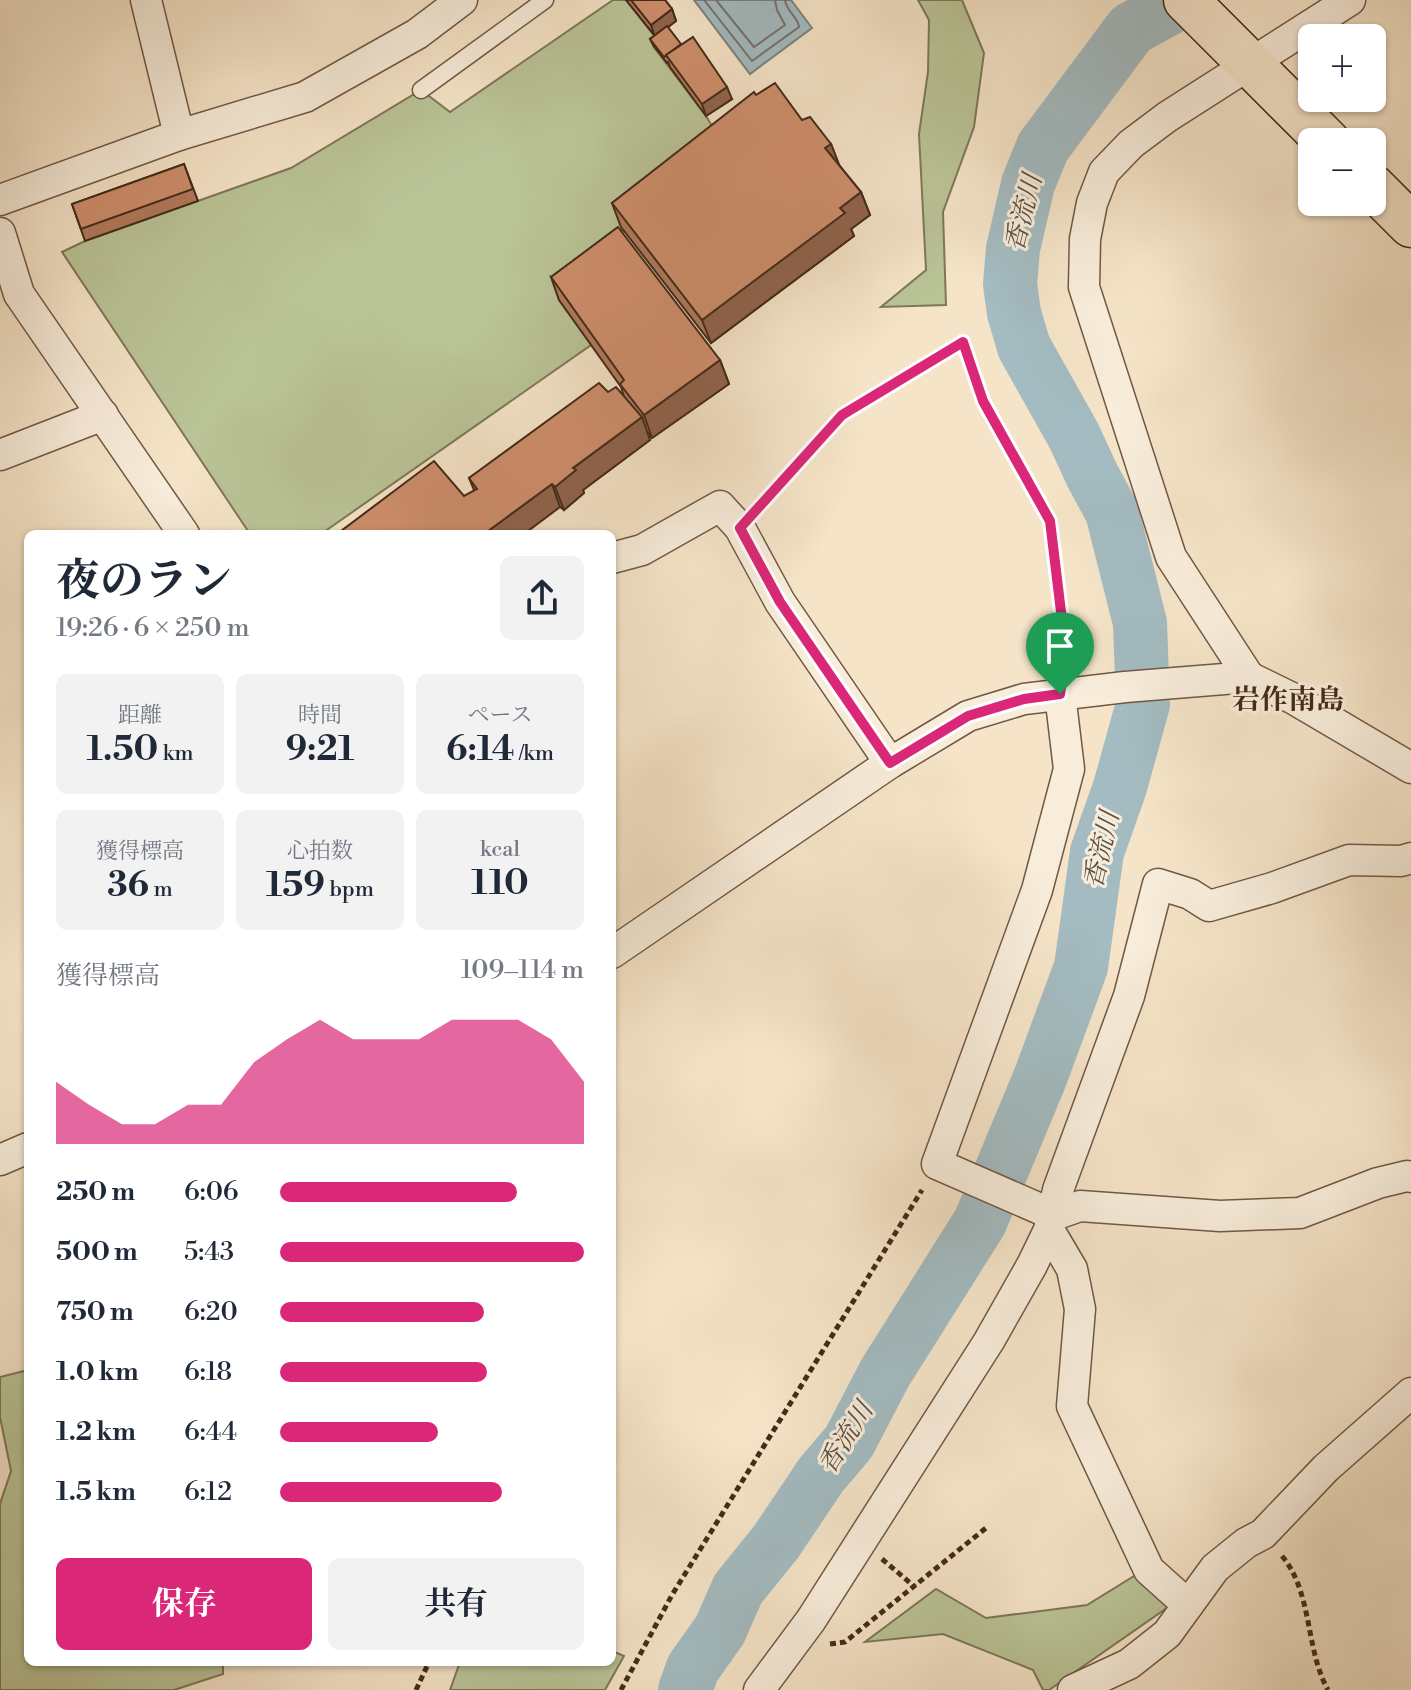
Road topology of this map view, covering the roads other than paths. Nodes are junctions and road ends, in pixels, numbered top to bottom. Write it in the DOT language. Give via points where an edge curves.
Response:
graph roads {
  1 [pos="146,0"];
  2 [pos="462,0"];
  3 [pos="545,0"];
  4 [pos="1186,0"];
  5 [pos="1350,0"];
  6 [pos="1244,58"];
  7 [pos="421,90"];
  8 [pos="1314,128"];
  9 [pos="179,135"];
  10 [pos="0,200"];
  11 [pos="1386,200"];
  12 [pos="1411,225"];
  13 [pos="0,233"];
  14 [pos="103,415"];
  15 [pos="0,455"];
  16 [pos="181,530"];
  17 [pos="616,557"];
  18 [pos="1249,677"];
  19 [pos="1060,694"];
  20 [pos="890,763"];
  21 [pos="1411,768"];
  22 [pos="1411,858"];
  23 [pos="616,950"];
  24 [pos="24,1150"];
  25 [pos="0,1160"];
  26 [pos="1411,1177"];
  27 [pos="1051,1222"];
  28 [pos="1411,1393"];
  29 [pos="1188,1605"];
  30 [pos="759,1690"];
  31 [pos="1073,1690"];
  1 -- 9 [label="street"];
  2 -- 9 [label="street" via="417,34 305,97"];
  3 -- 7 [label="lane"];
  4 -- 6 [label="main road"];
  5 -- 6 [label="street"];
  6 -- 8 [label="main road"];
  6 -- 18 [label="street" via="1131,144 1104,172 1085,239 1084,287 1171,557"];
  9 -- 10 [label="street"];
  11 -- 12 [label="main road"];
  13 -- 14 [label="street" via="19,294"];
  14 -- 15 [label="street"];
  14 -- 16 [label="street"];
  17 -- 20 [label="street" via="642,550 720,506 740,528 780,602"];
  18 -- 19 [label="street"];
  18 -- 21 [label="street"];
  19 -- 20 [label="street" via="968,716"];
  19 -- 27 [label="street" via="1069,769 1037,890 937,1164"];
  20 -- 23 [label="street"];
  22 -- 27 [label="street" via="1349,860 1209,906 1158,884 1129,996"];
  24 -- 25 [label="street"];
  26 -- 27 [label="street" via="1378,1183 1300,1213 1220,1216 1080,1206"];
  27 -- 29 [label="street" via="1072,1269 1080,1309 1072,1406 1149,1570"];
  27 -- 30 [label="street" via="989,1341 811,1620"];
  28 -- 29 [label="street" via="1326,1468 1263,1534 1215,1568"];
  29 -- 31 [label="street" via="1167,1634 1129,1664"];
}
